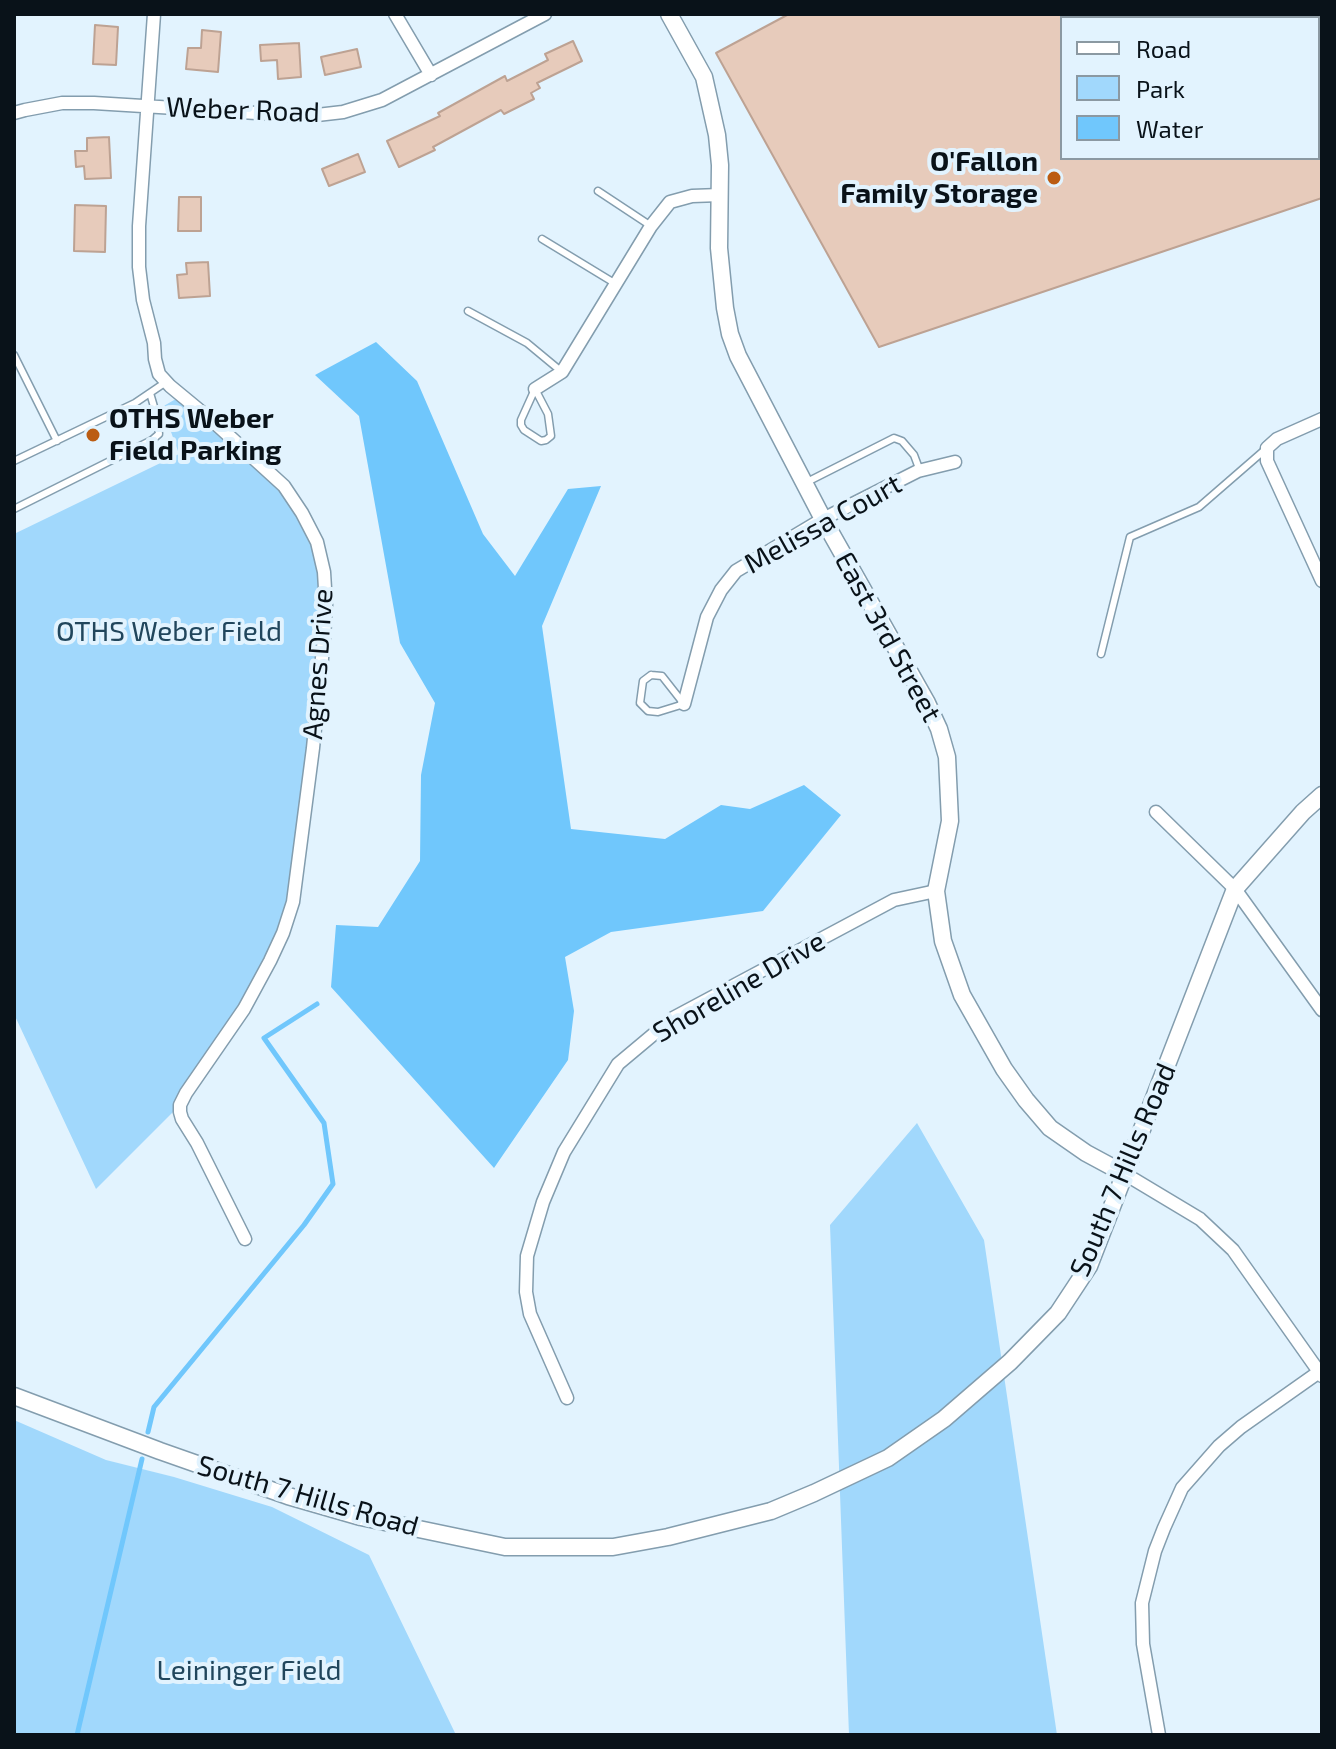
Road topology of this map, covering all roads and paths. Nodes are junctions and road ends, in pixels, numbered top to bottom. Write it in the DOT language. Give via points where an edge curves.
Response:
graph roads {
  1 [pos="154,14"];
  2 [pos="395,14"];
  3 [pos="545,14"];
  4 [pos="669,14"];
  5 [pos="431,75"];
  6 [pos="147,106"];
  7 [pos="14,113"];
  8 [pos="598,191"];
  9 [pos="720,195"];
  10 [pos="651,226"];
  11 [pos="542,239"];
  12 [pos="616,284"];
  13 [pos="468,311"];
  14 [pos="14,355"];
  15 [pos="562,372"];
  16 [pos="166,382"];
  17 [pos="535,389"];
  18 [pos="150,393"];
  19 [pos="1322,419"];
  20 [pos="57,441"];
  21 [pos="1267,448"];
  22 [pos="14,461"];
  23 [pos="955,462"];
  24 [pos="920,471"];
  25 [pos="804,484"];
  26 [pos="14,509"];
  27 [pos="823,519"];
  28 [pos="1322,581"];
  29 [pos="1101,654"];
  30 [pos="684,704"];
  31 [pos="1322,795"];
  32 [pos="1156,812"];
  33 [pos="1235,889"];
  34 [pos="936,891"];
  35 [pos="1322,1010"];
  36 [pos="1125,1174"];
  37 [pos="245,1239"];
  38 [pos="1320,1374"];
  39 [pos="14,1396"];
  40 [pos="567,1398"];
  41 [pos="1159,1735"];
  1 -- 6 [label="street"];
  2 -- 5 [label="street"];
  3 -- 5 [label="street, Weber Road"];
  4 -- 9 [label="street, East 3rd Street" via="704,77 717,135"];
  5 -- 6 [label="street, Weber Road" via="364,107 317,115"];
  6 -- 7 [label="street, Weber Road" via="62,103"];
  6 -- 16 [label="street" via="139,267 155,359"];
  8 -- 10 [label="lane"];
  9 -- 10 [label="street" via="670,202"];
  9 -- 25 [label="street, East 3rd Street" via="719,248 730,334"];
  10 -- 12 [label="street"];
  11 -- 12 [label="lane"];
  12 -- 15 [label="street"];
  13 -- 15 [label="lane" via="527,343"];
  14 -- 20 [label="lane"];
  15 -- 17 [label="street"];
  16 -- 18 [label="lane"];
  16 -- 37 [label="street, Agnes Drive" via="284,486 317,542 324,572 324,638 293,902 277,947 244,1009 180,1105 182,1119"];
  17 -- 17 [label="lane" via="548,414 551,436 541,441 521,425"];
  18 -- 20 [label="lane"];
  18 -- 26 [label="lane" via="159,434 152,440"];
  19 -- 21 [label="street"];
  20 -- 22 [label="lane"];
  21 -- 28 [label="street" via="1267,461"];
  21 -- 29 [label="lane" via="1199,507 1130,537"];
  23 -- 24 [label="street, Melissa Court"];
  24 -- 25 [label="lane" via="914,455 894,438"];
  24 -- 27 [label="street, Melissa Court"];
  25 -- 27 [label="street, East 3rd Street"];
  27 -- 30 [label="street, Melissa Court" via="736,571 721,590 707,617"];
  27 -- 34 [label="street, East 3rd Street" via="939,729 947,757 950,821"];
  30 -- 30 [label="lane" via="662,676 643,681 640,703 648,711"];
  31 -- 33 [label="street, South 7 Hills Road"];
  32 -- 33 [label="street"];
  33 -- 35 [label="street"];
  33 -- 36 [label="street, South 7 Hills Road"];
  34 -- 36 [label="street, East 3rd Street" via="943,941 962,995 1004,1069 1050,1128"];
  34 -- 40 [label="street, Shoreline Drive" via="894,900 673,1018 618,1064 564,1152 527,1256 530,1314"];
  36 -- 38 [label="street, East 3rd Street" via="1200,1219 1233,1250"];
  36 -- 39 [label="street, South 7 Hills Road" via="1089,1266 1058,1313 944,1419 888,1458 814,1493 771,1511 668,1537 613,1547 505,1547 361,1517 288,1496"];
  38 -- 41 [label="street" via="1219,1446 1182,1488 1164,1528 1142,1603 1143,1644"];
}
